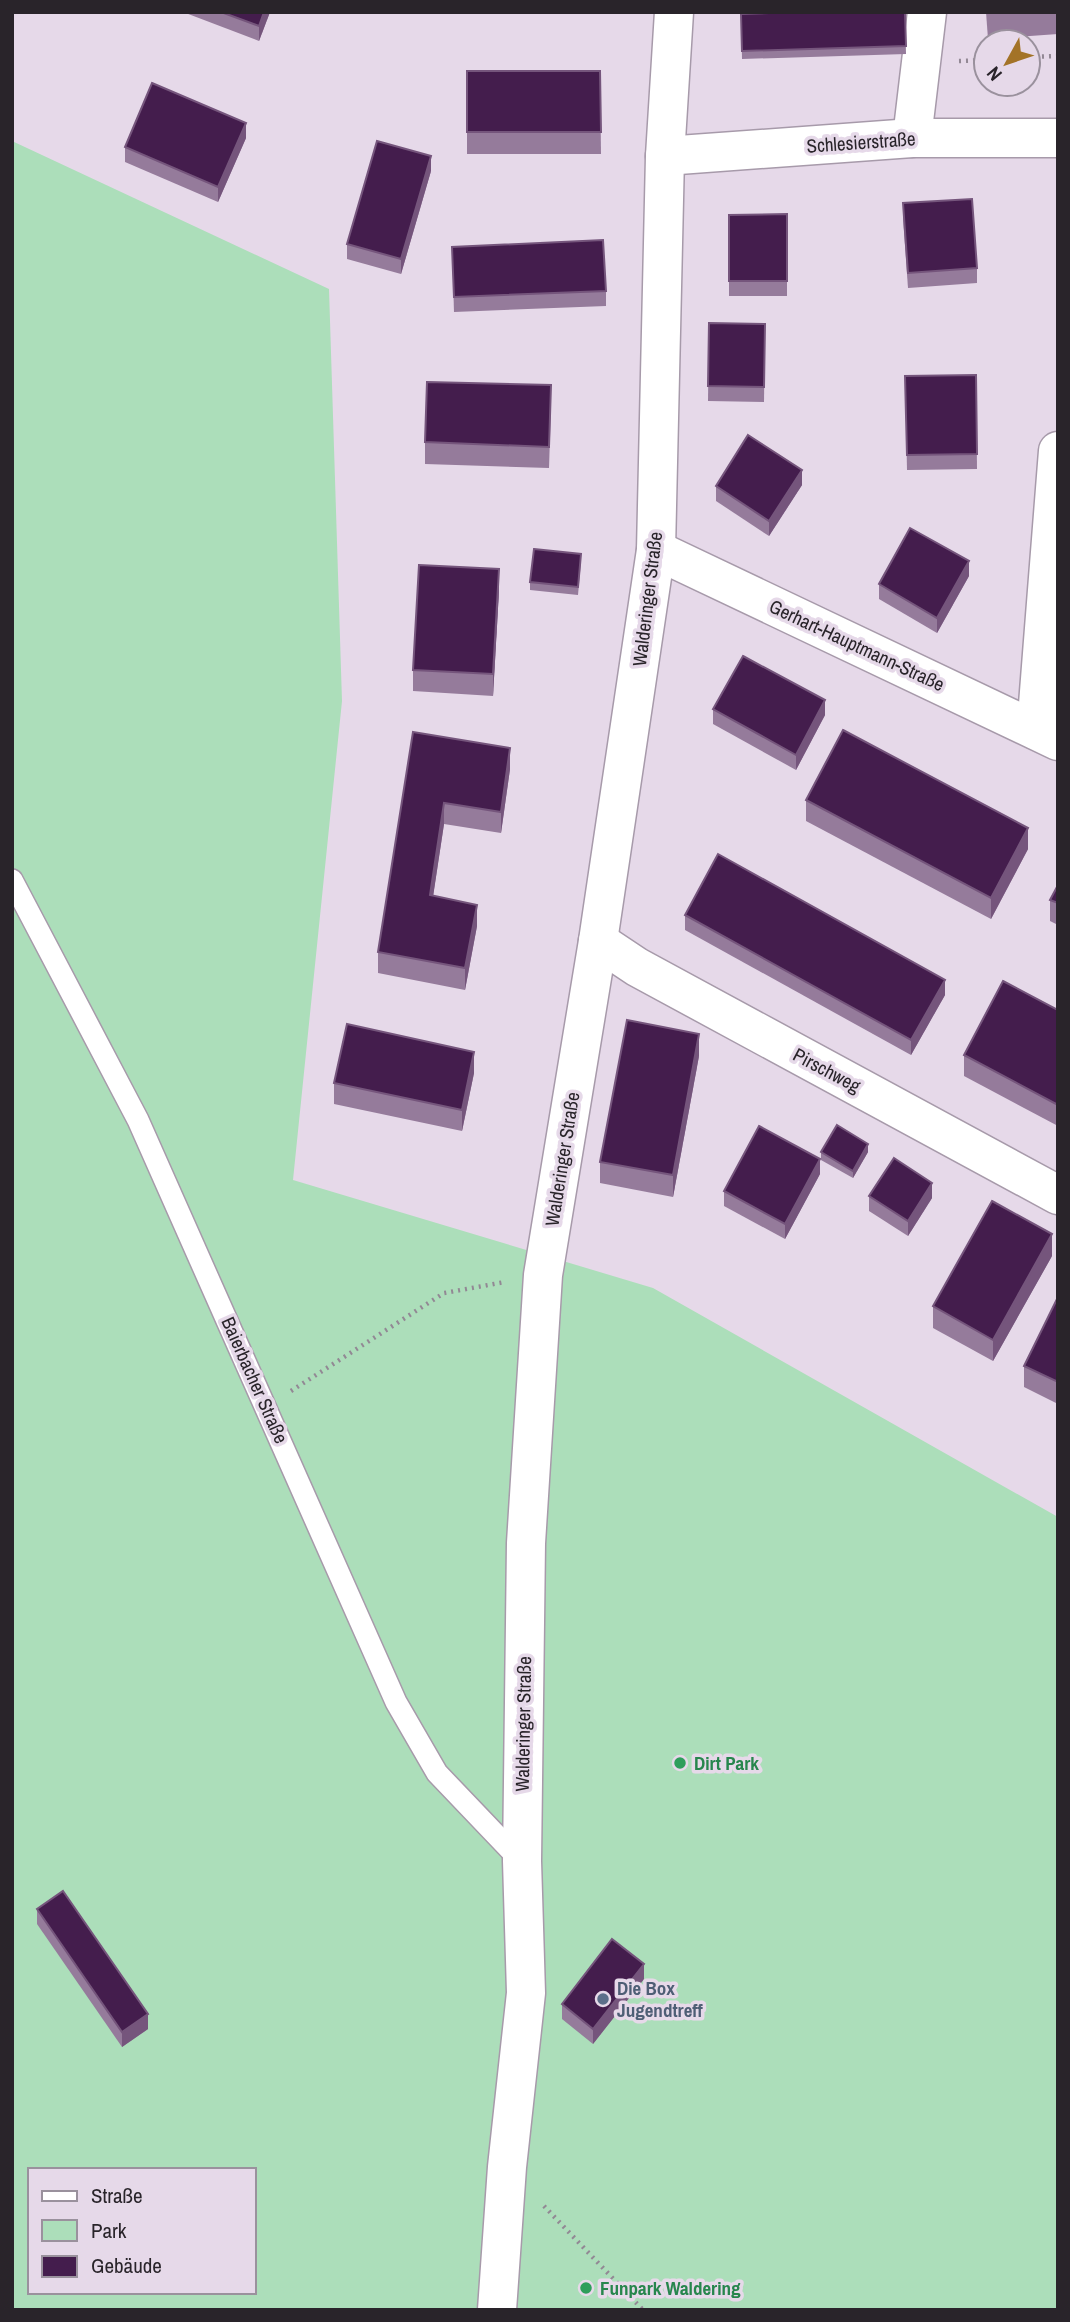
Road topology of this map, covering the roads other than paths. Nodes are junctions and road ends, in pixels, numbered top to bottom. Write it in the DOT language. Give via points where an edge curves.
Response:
graph roads {
  1 [pos="674,12"];
  2 [pos="928,12"];
  3 [pos="912,138"];
  4 [pos="1058,138"];
  5 [pos="665,156"];
  6 [pos="1058,451"];
  7 [pos="656,550"];
  8 [pos="1047,735"];
  9 [pos="12,880"];
  10 [pos="598,941"];
  11 [pos="1058,1195"];
  12 [pos="522,1861"];
  13 [pos="497,2310"];
  1 -- 5 [label="street, Walderinger Straße"];
  2 -- 3 [label="street"];
  3 -- 4 [label="street, Schlesierstraße"];
  3 -- 5 [label="street, Schlesierstraße"];
  5 -- 7 [label="street, Walderinger Straße"];
  6 -- 8 [label="street"];
  7 -- 8 [label="street, Gerhart-Hauptmann-Straße"];
  7 -- 10 [label="street, Walderinger Straße"];
  9 -- 12 [label="lane, Baierbacher Straße" via="138,1120 396,1702 438,1773"];
  10 -- 11 [label="street, Pirschweg" via="637,967"];
  10 -- 12 [label="street, Walderinger Straße" via="543,1275 526,1544"];
  12 -- 13 [label="street, Walderinger Straße" via="526,1993"];
}
